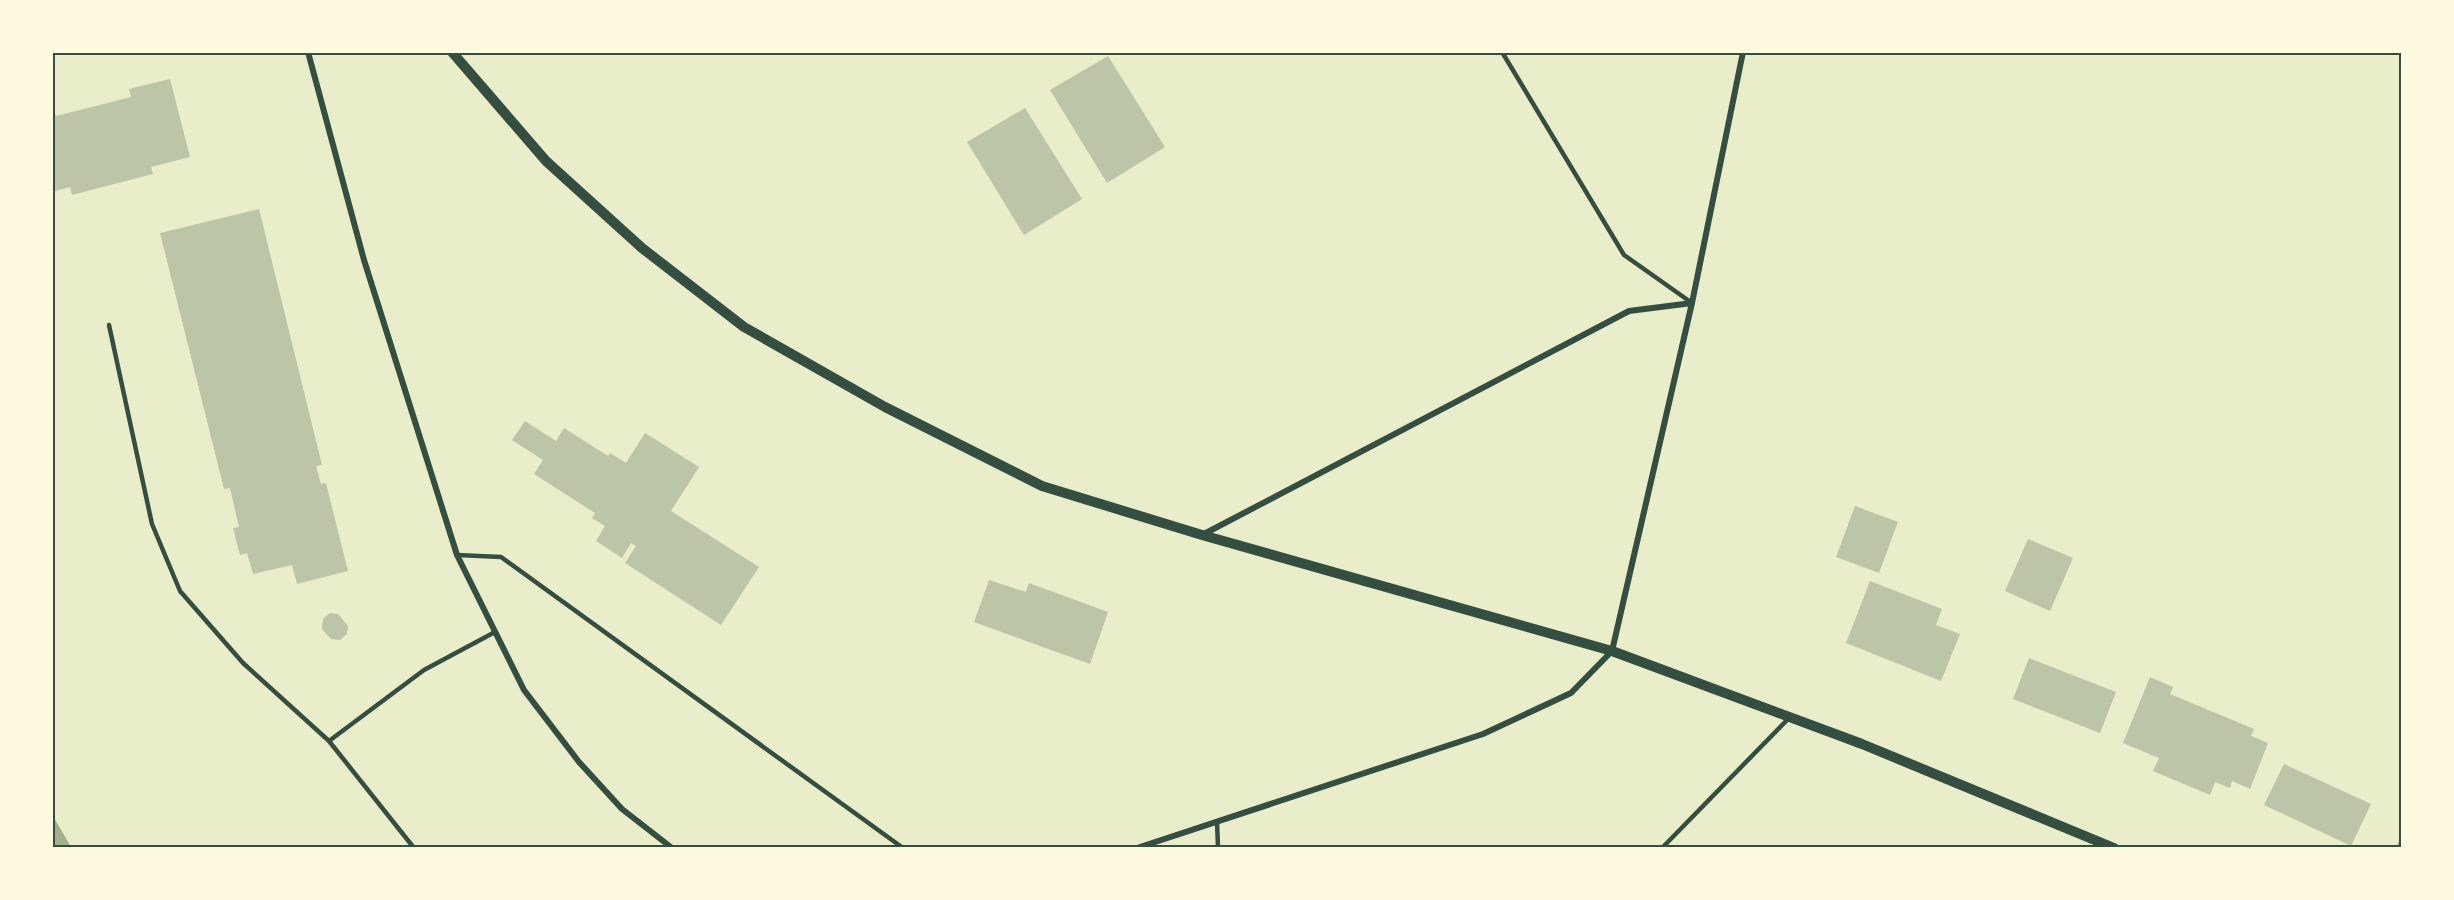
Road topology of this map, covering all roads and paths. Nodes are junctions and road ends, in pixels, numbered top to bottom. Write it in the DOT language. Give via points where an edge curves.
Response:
graph roads {
  1 [pos="308,52"];
  2 [pos="452,52"];
  3 [pos="1502,52"];
  4 [pos="1743,52"];
  5 [pos="1692,303"];
  6 [pos="109,325"];
  7 [pos="1202,535"];
  8 [pos="457,555"];
  9 [pos="495,633"];
  10 [pos="1612,651"];
  11 [pos="1790,717"];
  12 [pos="329,741"];
  13 [pos="1217,822"];
  14 [pos="414,848"];
  15 [pos="672,848"];
  16 [pos="903,848"];
  17 [pos="1137,848"];
  18 [pos="1218,848"];
  19 [pos="1662,848"];
  20 [pos="2114,848"];
  1 -- 8 [label="street" via="364,260"];
  2 -- 7 [label="street" via="546,161 642,248 744,327 885,407 1042,486"];
  3 -- 5 [label="lane" via="1624,255"];
  4 -- 5 [label="street"];
  5 -- 7 [label="street" via="1629,311"];
  5 -- 10 [label="street"];
  6 -- 12 [label="lane" via="152,524 180,591 243,663"];
  7 -- 10 [label="street"];
  8 -- 9 [label="street"];
  8 -- 16 [label="lane" via="501,556"];
  9 -- 12 [label="lane" via="424,670"];
  9 -- 15 [label="street" via="524,690 579,762 622,809"];
  10 -- 11 [label="street"];
  10 -- 13 [label="street" via="1571,693 1483,734"];
  11 -- 19 [label="lane"];
  11 -- 20 [label="street"];
  12 -- 14 [label="lane"];
  13 -- 17 [label="street"];
  13 -- 18 [label="lane"];
}
